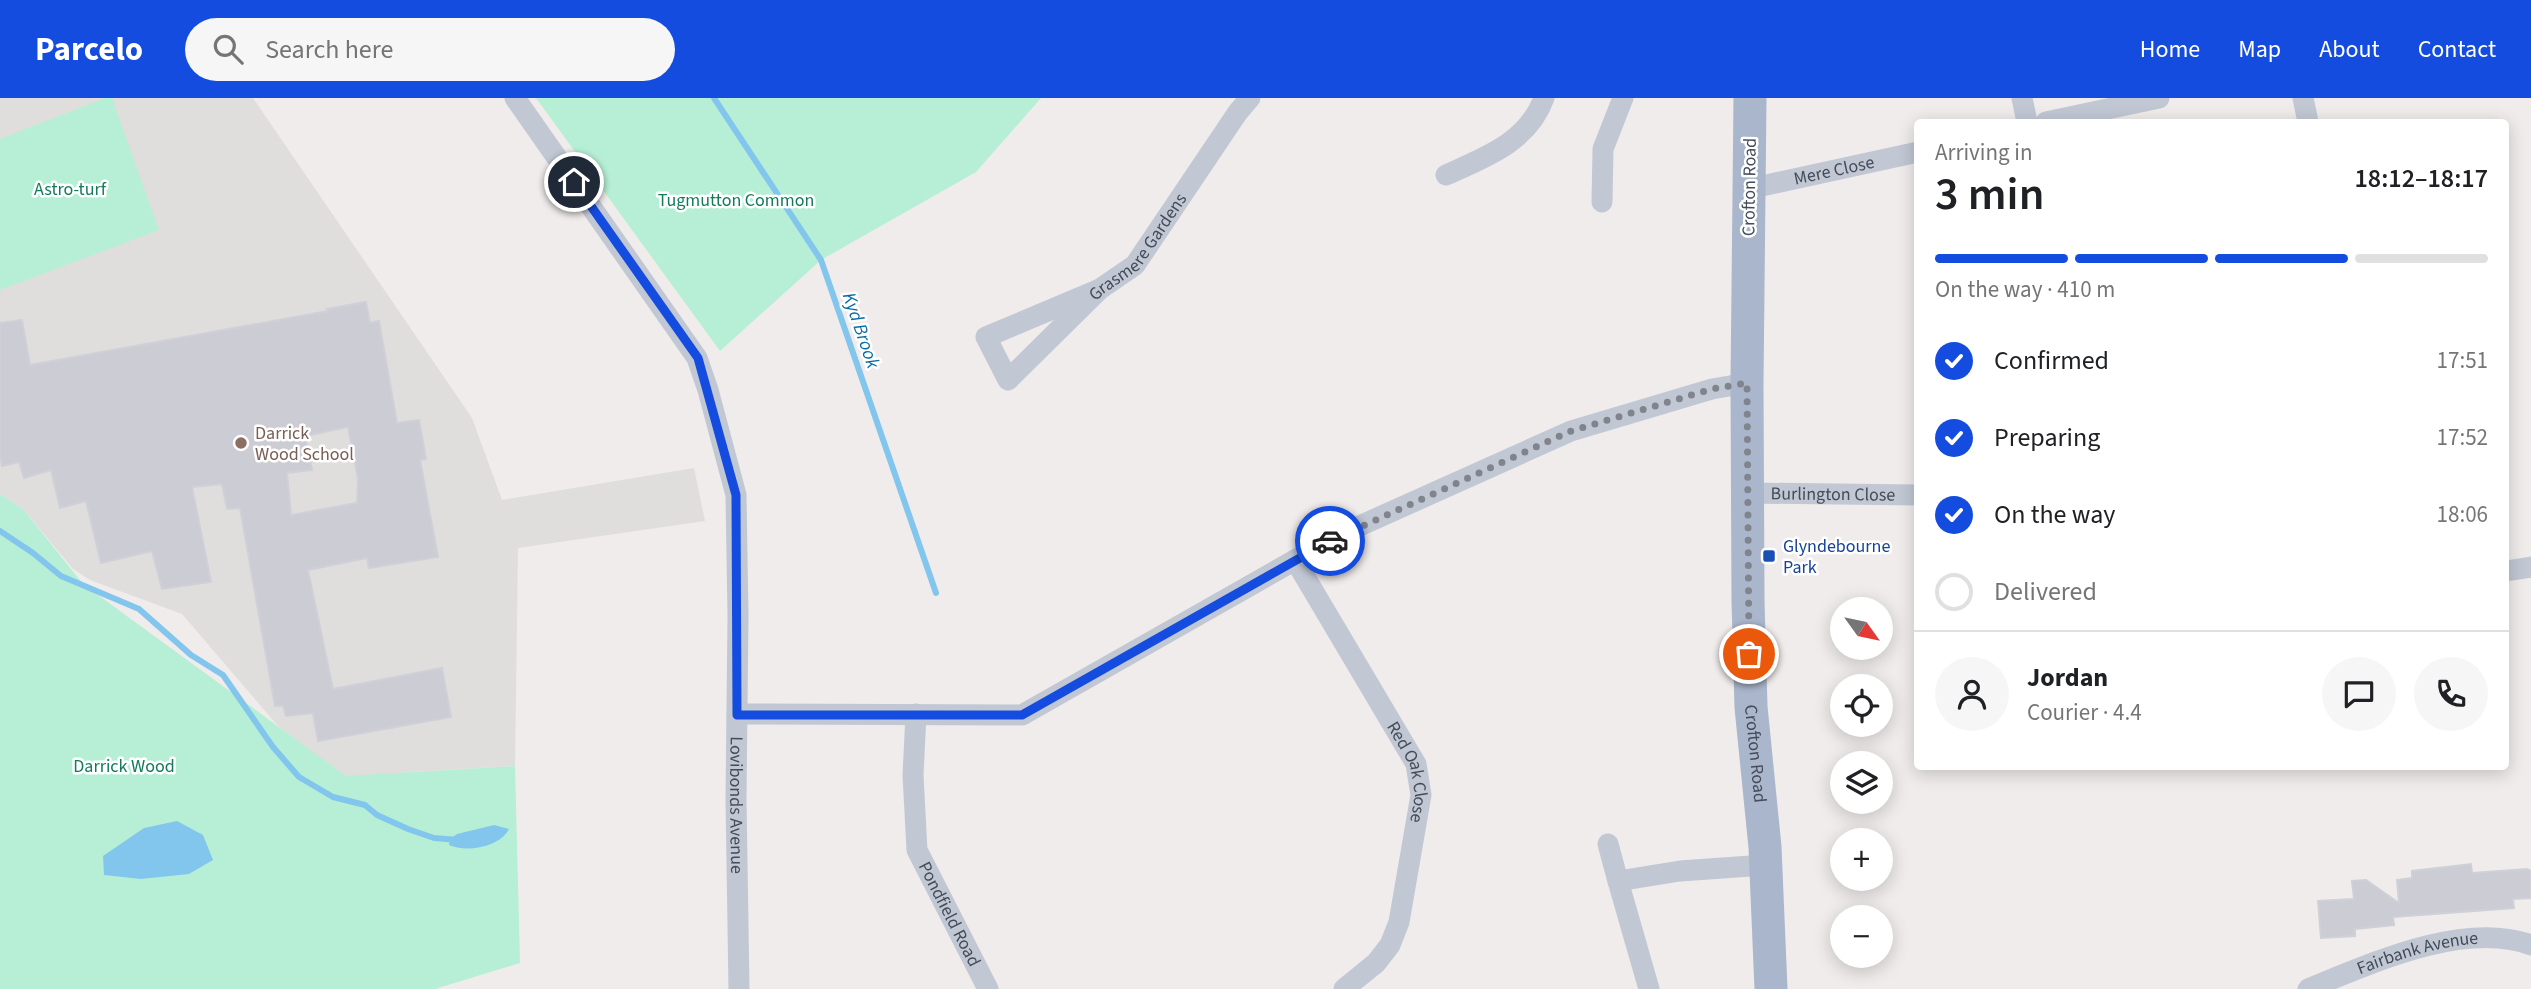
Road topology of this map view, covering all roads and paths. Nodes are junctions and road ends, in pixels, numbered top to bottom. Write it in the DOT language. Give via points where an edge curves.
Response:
graph roads {
  1 [pos="515,98"];
  2 [pos="1250,98"];
  3 [pos="1544,98"];
  4 [pos="1623,98"];
  5 [pos="1751,98"];
  6 [pos="2022,98"];
  7 [pos="2159,98"];
  8 [pos="2303,98"];
  9 [pos="2026,119"];
  10 [pos="2060,119"];
  11 [pos="2307,119"];
  12 [pos="1914,153"];
  13 [pos="1446,175"];
  14 [pos="1748,189"];
  15 [pos="1602,201"];
  16 [pos="1100,289"];
  17 [pos="1747,383"];
  18 [pos="1747,493"];
  19 [pos="1914,495"];
  20 [pos="1294,560"];
  21 [pos="2531,567"];
  22 [pos="2509,571"];
  23 [pos="916,714"];
  24 [pos="737,715"];
  25 [pos="1608,844"];
  26 [pos="1765,865"];
  27 [pos="1618,881"];
  28 [pos="2531,944"];
  29 [pos="739,989"];
  30 [pos="988,989"];
  31 [pos="1344,989"];
  32 [pos="1649,989"];
  33 [pos="1771,989"];
  34 [pos="2308,989"];
  1 -- 24 [label="street, Lovibonds Avenue" via="698,358 736,495"];
  2 -- 16 [label="street, Grasmere Gardens" via="1135,265"];
  3 -- 13 [label="street" via="1531,125 1514,140"];
  4 -- 15 [label="street" via="1603,149"];
  5 -- 14 [label="main road, Crofton Road"];
  6 -- 9 [label="street"];
  7 -- 10 [label="street"];
  8 -- 11 [label="street"];
  12 -- 14 [label="street, Mere Close"];
  14 -- 17 [label="main road, Crofton Road"];
  16 -- 16 [label="street, Grasmere Gardens" via="1008,380 986,337"];
  17 -- 18 [label="main road, Crofton Road"];
  17 -- 20 [label="street" via="1571,431"];
  18 -- 19 [label="street, Burlington Close"];
  18 -- 26 [label="main road, Crofton Road" via="1751,706"];
  20 -- 23 [label="street" via="1022,715"];
  20 -- 31 [label="street, Red Oak Close" via="1416,764 1421,795 1399,922 1390,945"];
  21 -- 22 [label="street"];
  23 -- 24 [label="street"];
  23 -- 30 [label="street, Pondfield Road" via="917,850"];
  24 -- 29 [label="street, Lovibonds Avenue"];
  25 -- 27 [label="street"];
  26 -- 27 [label="street" via="1680,870"];
  26 -- 33 [label="main road, Crofton Road"];
  27 -- 32 [label="street"];
  28 -- 34 [label="street, Fairbank Avenue" via="2489,938 2440,941"];
}
